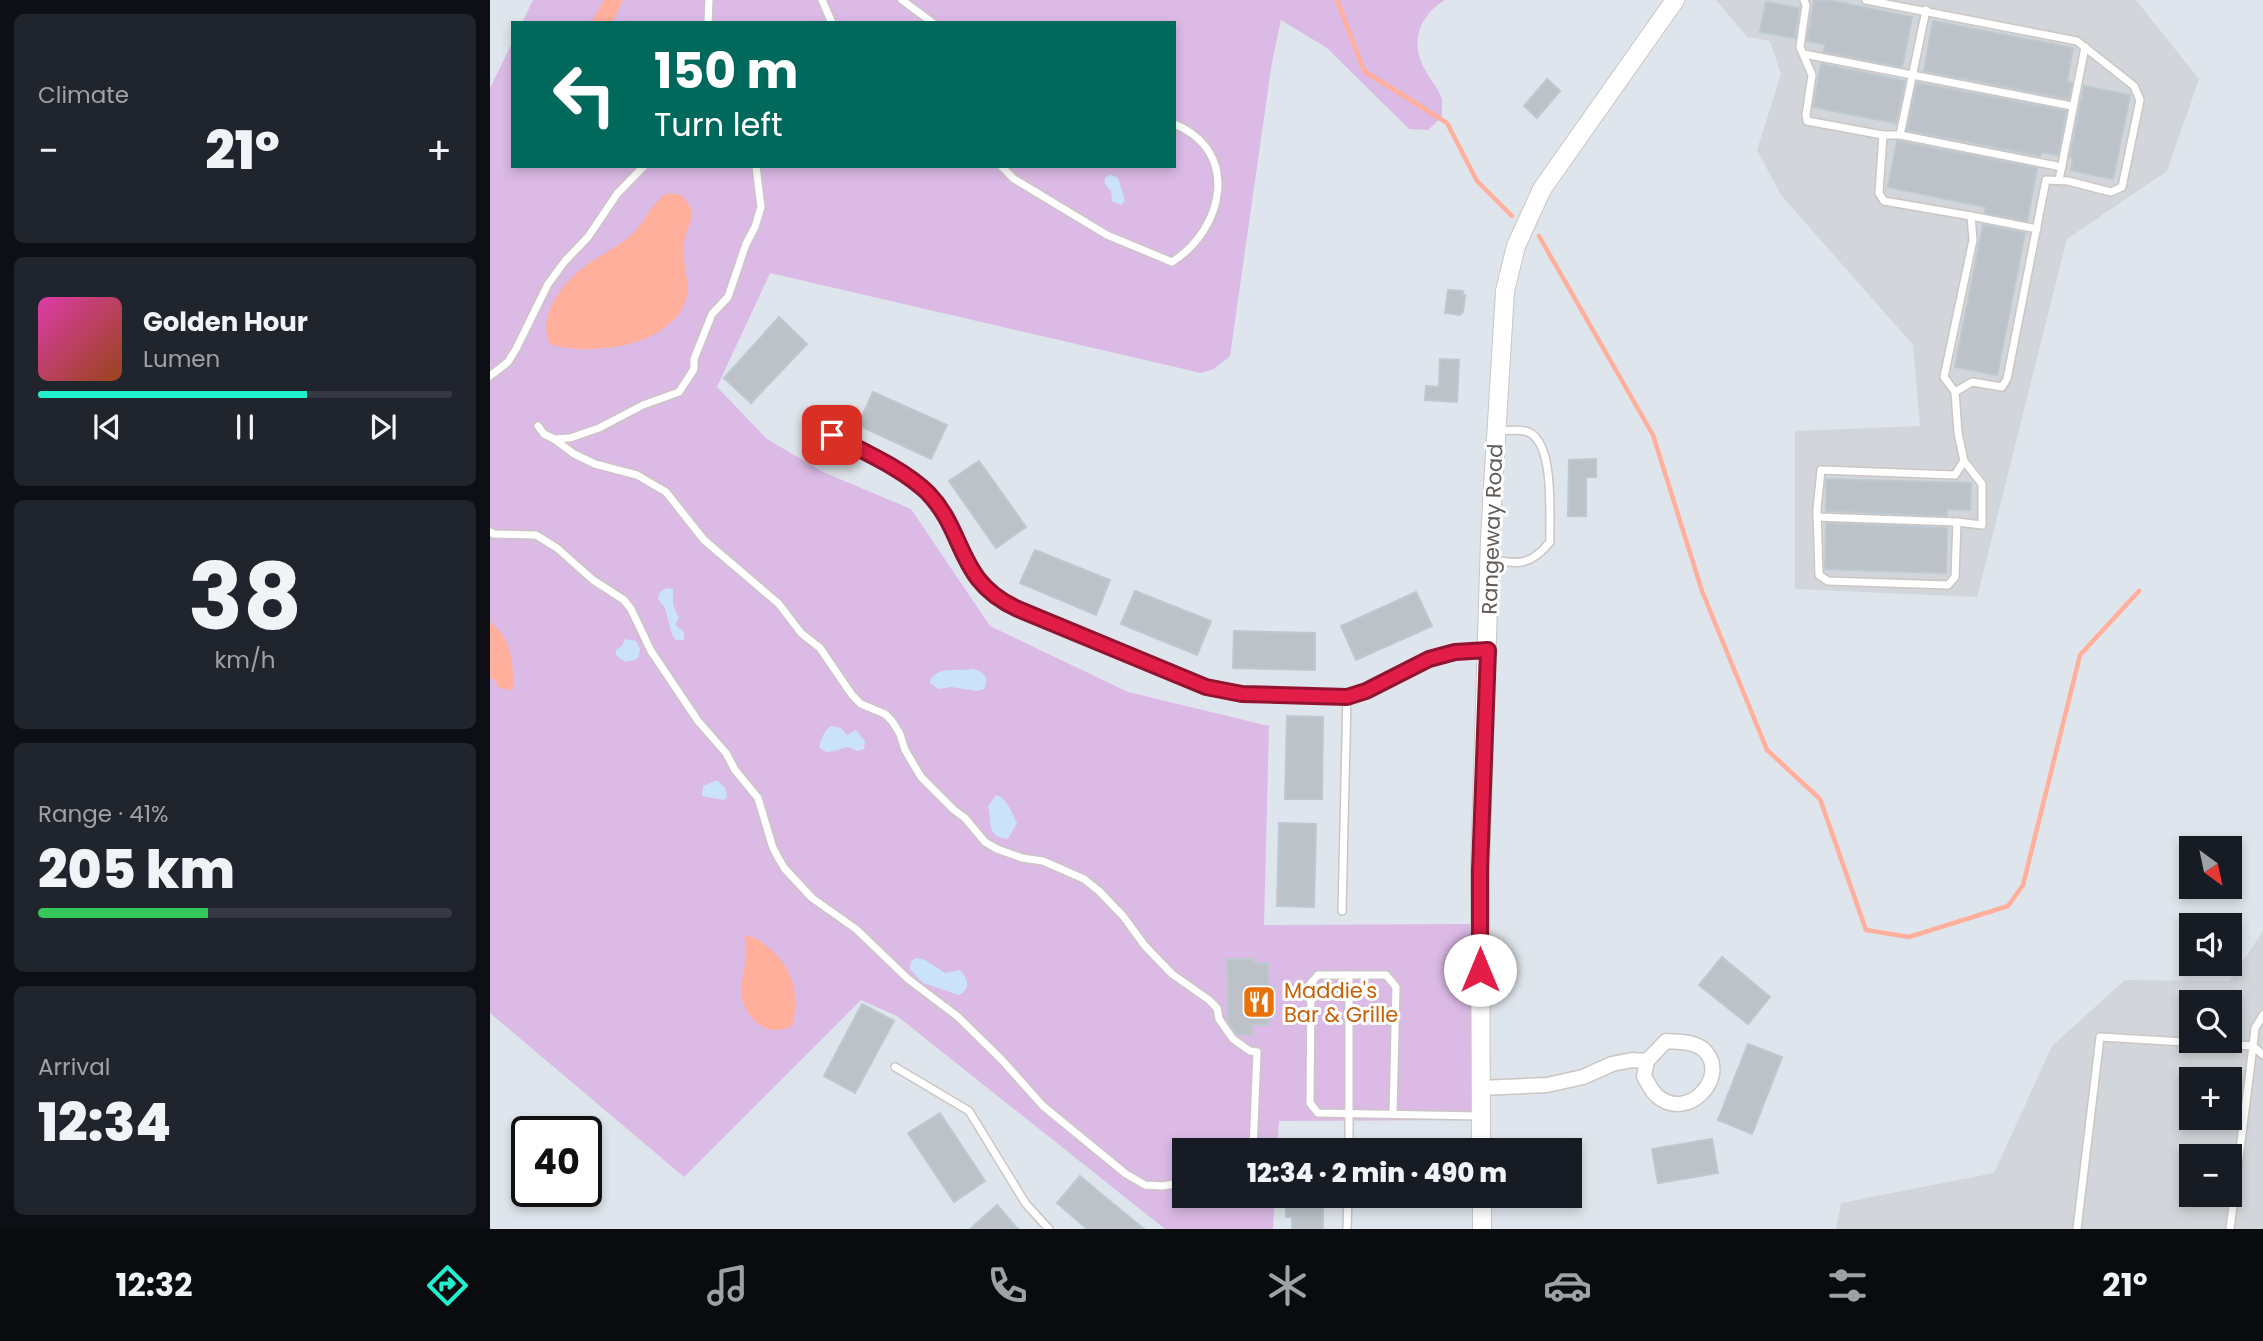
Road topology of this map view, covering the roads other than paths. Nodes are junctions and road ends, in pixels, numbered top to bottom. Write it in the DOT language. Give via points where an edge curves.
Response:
graph roads {
  1 [pos="709,0"];
  2 [pos="822,0"];
  3 [pos="902,0"];
  4 [pos="1675,0"];
  5 [pos="1804,0"];
  6 [pos="1866,0"];
  7 [pos="1926,10"];
  8 [pos="708,21"];
  9 [pos="831,21"];
  10 [pos="930,21"];
  11 [pos="2085,47"];
  12 [pos="1804,54"];
  13 [pos="1913,75"];
  14 [pos="2072,106"];
  15 [pos="1176,125"];
  16 [pos="1883,135"];
  17 [pos="1900,135"];
  18 [pos="2062,167"];
  19 [pos="642,168"];
  20 [pos="756,168"];
  21 [pos="1003,168"];
  22 [pos="2059,180"];
  23 [pos="1970,216"];
  24 [pos="2037,229"];
  25 [pos="490,376"];
  26 [pos="1955,392"];
  27 [pos="811,423"];
  28 [pos="538,426"];
  29 [pos="1496,431"];
  30 [pos="554,439"];
  31 [pos="1964,461"];
  32 [pos="1817,517"];
  33 [pos="1957,522"];
  34 [pos="490,532"];
  35 [pos="1490,560"];
  36 [pos="1488,650"];
  37 [pos="1347,697"];
  38 [pos="1342,911"];
  39 [pos="1349,975"];
  40 [pos="2263,1015"];
  41 [pos="2253,1046"];
  42 [pos="2263,1055"];
  43 [pos="1647,1061"];
  44 [pos="895,1067"];
  45 [pos="1480,1088"];
  46 [pos="1350,1114"];
  47 [pos="1393,1114"];
  48 [pos="1481,1116"];
  49 [pos="1253,1138"];
  50 [pos="1349,1138"];
  51 [pos="1481,1138"];
  52 [pos="1172,1184"];
  53 [pos="1348,1208"];
  54 [pos="1482,1208"];
  55 [pos="1049,1229"];
  56 [pos="1347,1229"];
  57 [pos="1482,1229"];
  58 [pos="2077,1229"];
  59 [pos="2230,1229"];
  1 -- 8 [label="lane"];
  2 -- 9 [label="lane"];
  3 -- 10 [label="lane"];
  4 -- 29 [label="street, Rangeway Road" via="1560,160 1523,226 1504,291"];
  5 -- 12 [label="lane" via="1800,47"];
  6 -- 7 [label="lane"];
  7 -- 11 [label="lane" via="2077,41"];
  7 -- 13 [label="lane"];
  11 -- 14 [label="lane"];
  11 -- 22 [label="lane" via="2134,86 2140,100 2122,187 2111,192"];
  12 -- 13 [label="lane"];
  12 -- 16 [label="lane" via="1812,75 1807,121"];
  13 -- 14 [label="lane"];
  13 -- 17 [label="lane"];
  14 -- 18 [label="lane"];
  15 -- 21 [label="lane" via="1196,134 1211,150 1218,185 1203,233 1172,262 1107,235"];
  16 -- 17 [label="lane"];
  16 -- 23 [label="lane" via="1879,193 1884,201"];
  17 -- 18 [label="lane"];
  18 -- 22 [label="lane"];
  19 -- 25 [label="lane" via="548,284 508,362"];
  20 -- 30 [label="lane" via="761,207 755,227 728,298 712,314 694,369 679,392 599,428"];
  22 -- 24 [label="lane" via="2046,180"];
  23 -- 24 [label="lane"];
  23 -- 26 [label="lane" via="1973,240 1944,377"];
  24 -- 26 [label="lane" via="2007,379 2002,387 1972,382"];
  26 -- 31 [label="lane"];
  27 -- 37 [label="lane" via="926,492 978,580 1006,603 1206,687 1242,694"];
  28 -- 30 [label="lane"];
  29 -- 35 [label="street, Rangeway Road"];
  29 -- 35 [label="lane" via="1525,430 1538,439 1548,478 1550,542 1538,556 1517,564"];
  30 -- 49 [label="lane" via="585,459 637,475 666,492 704,540 779,604 801,633 820,648 852,695 892,721 921,777 985,842 1084,880 1123,916 1172,974 1209,1000 1233,1039 1257,1052"];
  31 -- 32 [label="lane" via="1955,475 1821,470"];
  31 -- 33 [label="lane" via="1982,484 1982,525"];
  32 -- 33 [label="lane"];
  32 -- 33 [label="lane" via="1819,575 1828,581 1948,584 1955,577"];
  34 -- 52 [label="lane" via="536,535 624,600 651,651 698,721 758,798 773,848 812,898 856,929 908,979 957,1016 1043,1105 1126,1174 1145,1185"];
  35 -- 36 [label="street, Rangeway Road"];
  36 -- 37 [label="lane" via="1429,659"];
  36 -- 45 [label="street, Rangeway Road" via="1480,870"];
  37 -- 38 [label="lane"];
  39 -- 46 [label="lane"];
  39 -- 46 [label="lane" via="1318,975 1311,982 1310,1103 1318,1113"];
  39 -- 47 [label="lane" via="1386,975 1396,986"];
  40 -- 41 [label="lane" via="2255,1028"];
  41 -- 42 [label="lane"];
  41 -- 58 [label="lane" via="2100,1037"];
  41 -- 59 [label="lane"];
  43 -- 43 [label="street" via="1644,1076 1654,1094 1667,1102 1685,1104 1698,1099 1709,1084 1712,1066 1704,1050 1688,1042 1666,1041"];
  43 -- 45 [label="street" via="1612,1063 1583,1077 1547,1085"];
  44 -- 55 [label="lane" via="969,1111 1026,1204"];
  45 -- 48 [label="street, Rangeway Road"];
  46 -- 47 [label="lane"];
  46 -- 50 [label="lane"];
  47 -- 48 [label="lane"];
  48 -- 51 [label="street, Rangeway Road"];
  53 -- 56 [label="lane"];
  54 -- 57 [label="street"];
}
